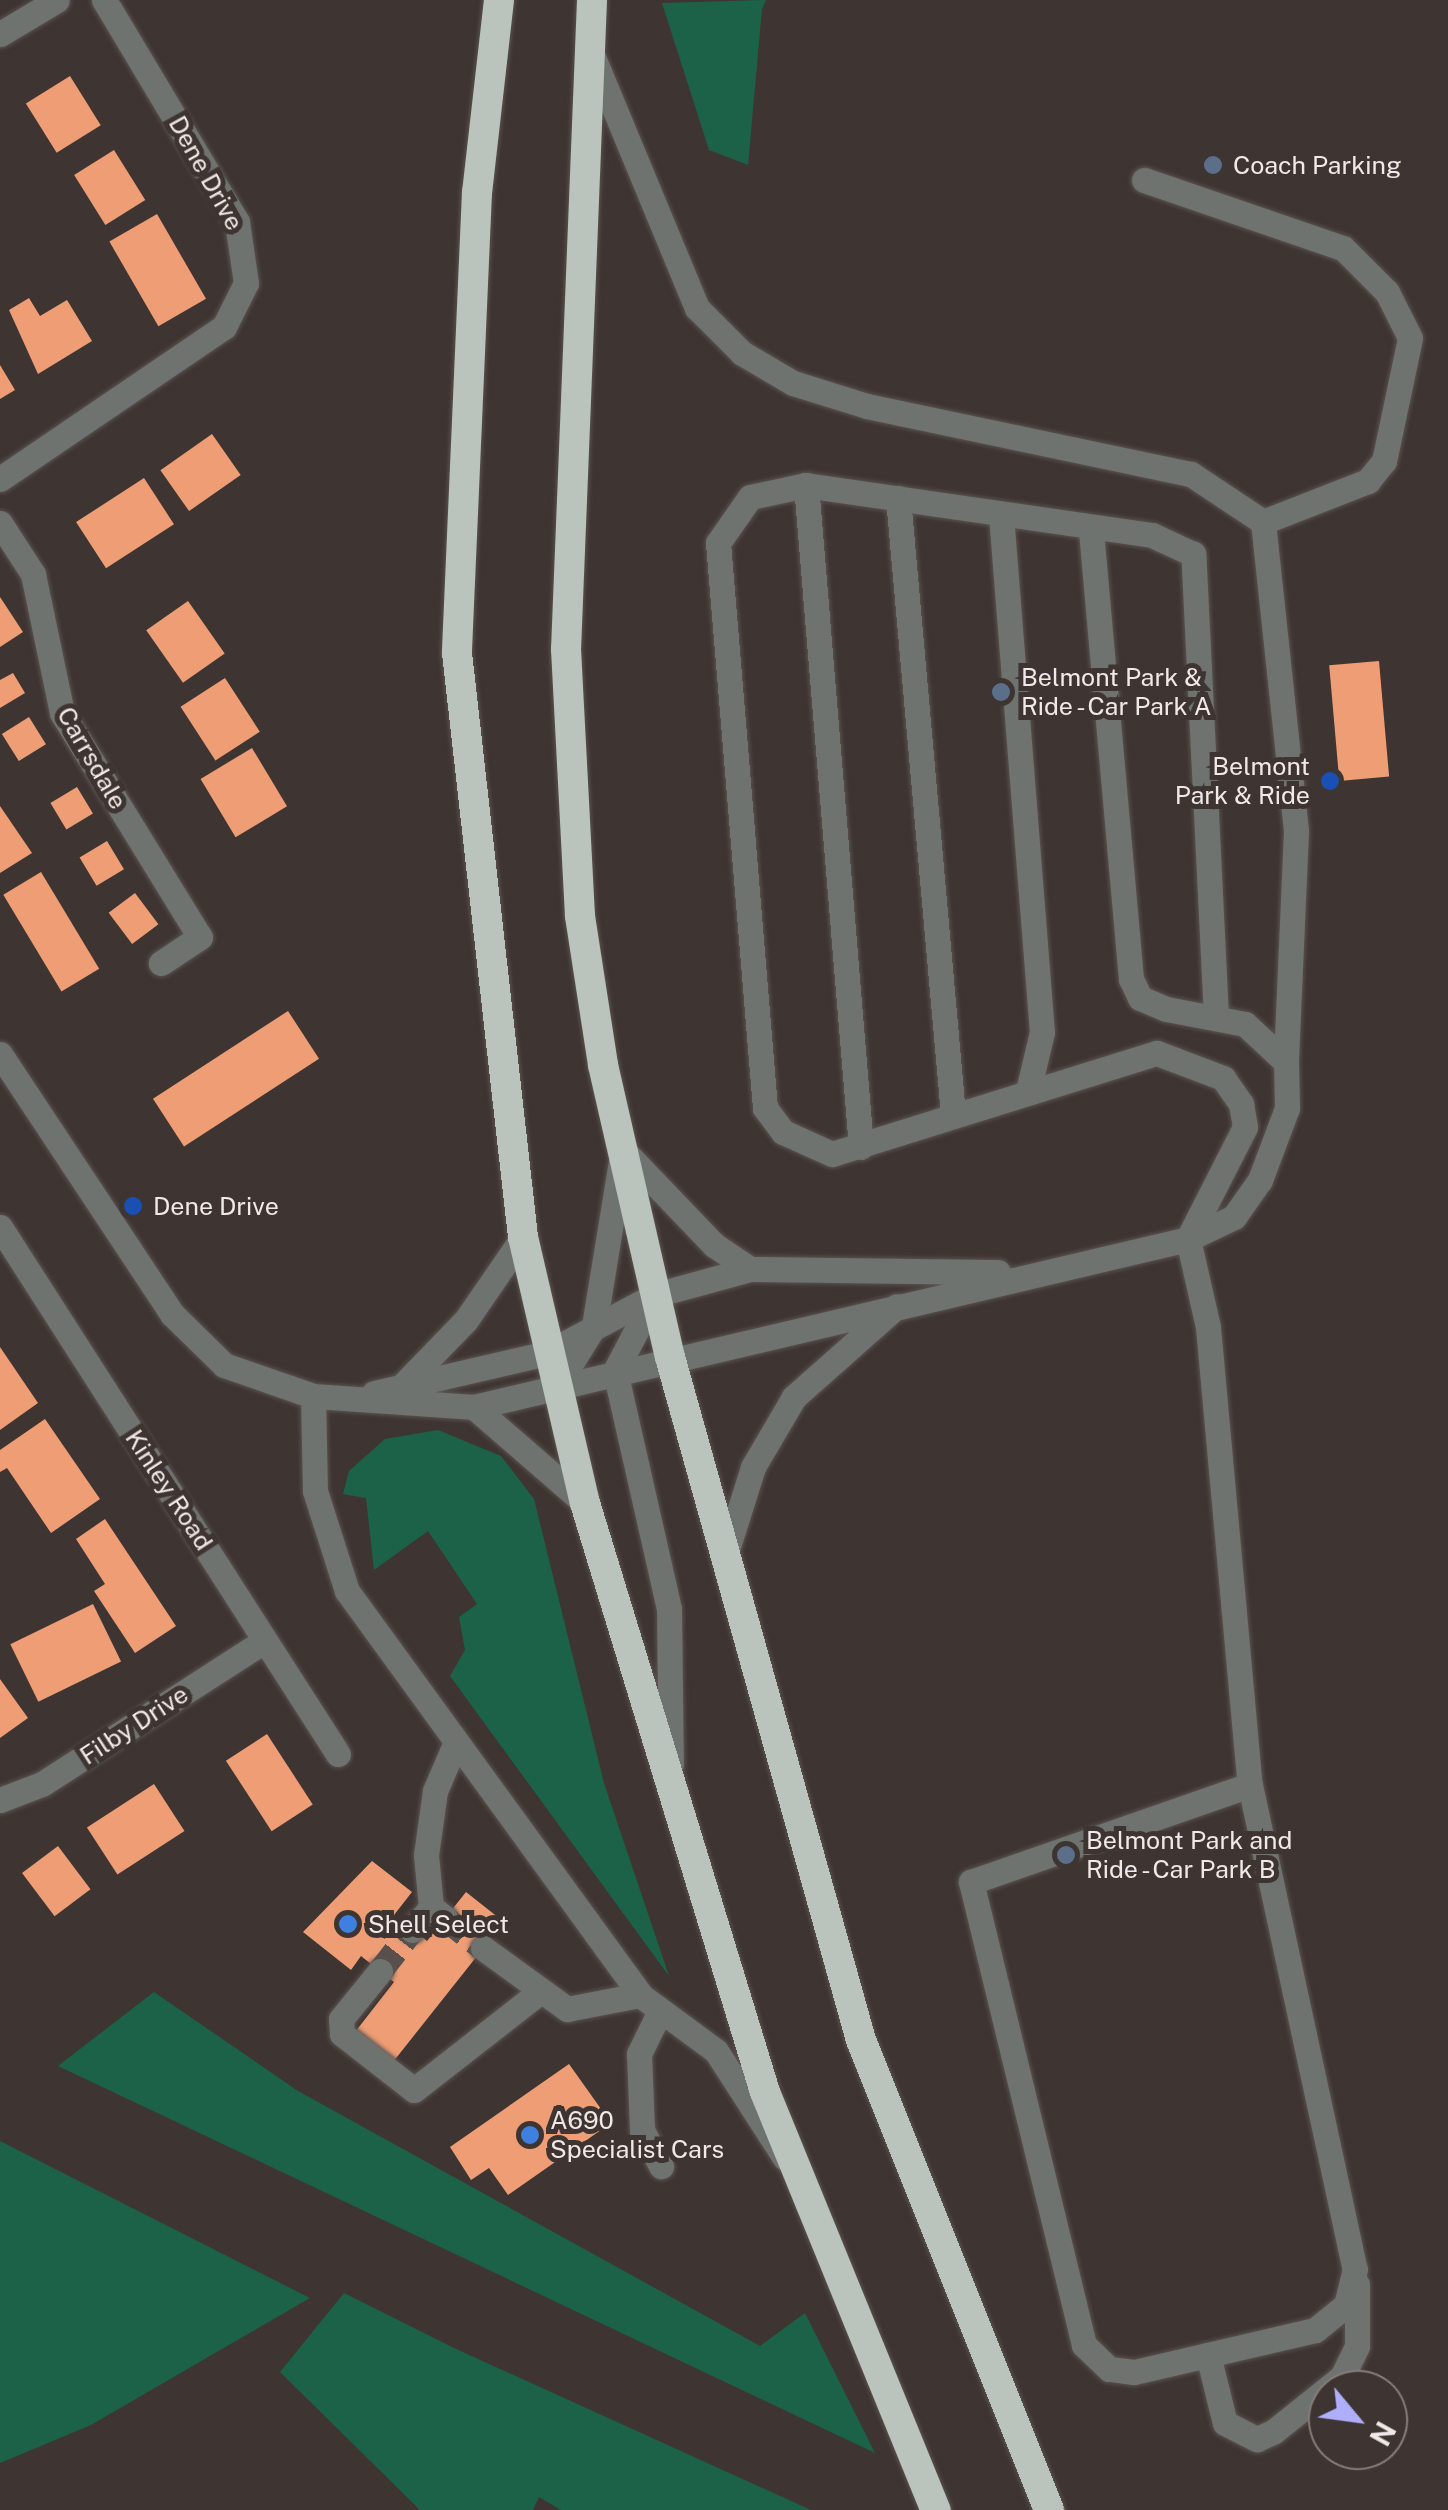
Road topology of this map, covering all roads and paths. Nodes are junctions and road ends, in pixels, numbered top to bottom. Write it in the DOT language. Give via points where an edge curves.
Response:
graph roads {
  1 [pos="57,0"];
  2 [pos="104,0"];
  3 [pos="499,0"];
  4 [pos="592,0"];
  5 [pos="0,34"];
  6 [pos="588,43"];
  7 [pos="1144,180"];
  8 [pos="0,479"];
  9 [pos="806,485"];
  10 [pos="898,498"];
  11 [pos="1001,514"];
  12 [pos="1263,522"];
  13 [pos="0,523"];
  14 [pos="1091,528"];
  15 [pos="161,963"];
  16 [pos="1216,1017"];
  17 [pos="0,1054"];
  18 [pos="1286,1062"];
  19 [pos="1028,1087"];
  20 [pos="952,1114"];
  21 [pos="861,1147"];
  22 [pos="622,1148"];
  23 [pos="0,1227"];
  24 [pos="523,1237"];
  25 [pos="1188,1239"];
  26 [pos="750,1268"];
  27 [pos="1026,1274"];
  28 [pos="655,1295"];
  29 [pos="900,1303"];
  30 [pos="594,1326"];
  31 [pos="546,1353"];
  32 [pos="670,1357"];
  33 [pos="615,1372"];
  34 [pos="402,1386"];
  35 [pos="555,1389"];
  36 [pos="313,1396"];
  37 [pos="355,1398"];
  38 [pos="474,1407"];
  39 [pos="585,1503"];
  40 [pos="725,1556"];
  41 [pos="264,1641"];
  42 [pos="453,1748"];
  43 [pos="338,1754"];
  44 [pos="1250,1785"];
  45 [pos="0,1800"];
  46 [pos="672,1802"];
  47 [pos="412,1930"];
  48 [pos="483,1948"];
  49 [pos="380,1970"];
  50 [pos="538,1992"];
  51 [pos="650,2004"];
  52 [pos="788,2162"];
  53 [pos="661,2166"];
  54 [pos="1355,2269"];
  55 [pos="1208,2354"];
  56 [pos="936,2510"];
  57 [pos="1048,2510"];
  1 -- 5 [label="street"];
  2 -- 8 [label="street, Dene Drive" via="237,222 246,284 224,326"];
  3 -- 24 [label="highway" via="476,212 457,653"];
  4 -- 6 [label="highway"];
  6 -- 12 [label="street" via="697,308 742,353 793,383 867,406 1191,474"];
  6 -- 22 [label="highway" via="568,477 568,758 580,916"];
  7 -- 12 [label="street" via="1344,248 1386,292 1410,338 1384,462 1368,481"];
  9 -- 10 [label="street"];
  9 -- 21 [label="street"];
  9 -- 21 [label="street" via="750,496 718,542 741,877 766,1108 804,1149"];
  10 -- 11 [label="street"];
  10 -- 20 [label="street"];
  11 -- 14 [label="street"];
  11 -- 19 [label="street" via="1042,1032"];
  12 -- 18 [label="street" via="1296,831"];
  13 -- 15 [label="street, Carrsdale" via="34,574 62,713 200,936"];
  14 -- 16 [label="street" via="1131,979 1140,998"];
  14 -- 16 [label="street" via="1152,535 1193,554"];
  16 -- 18 [label="street" via="1268,1038"];
  17 -- 36 [label="street" via="172,1314 224,1366"];
  18 -- 25 [label="street" via="1287,1108 1260,1180 1234,1217"];
  19 -- 20 [label="street"];
  19 -- 25 [label="street" via="1157,1054 1223,1078 1244,1127"];
  20 -- 21 [label="street"];
  22 -- 26 [label="street" via="714,1245"];
  22 -- 28 [label="highway"];
  22 -- 30 [label="street"];
  23 -- 41 [label="street, Kinley Road"];
  24 -- 31 [label="highway"];
  24 -- 34 [label="street" via="466,1320"];
  25 -- 27 [label="street"];
  25 -- 44 [label="street" via="1208,1326"];
  26 -- 27 [label="street"];
  26 -- 28 [label="street"];
  27 -- 29 [label="street"];
  28 -- 30 [label="street"];
  28 -- 32 [label="highway"];
  28 -- 33 [label="street"];
  29 -- 32 [label="street"];
  29 -- 40 [label="street" via="794,1398 753,1468"];
  30 -- 31 [label="street"];
  30 -- 35 [label="street"];
  31 -- 34 [label="street"];
  31 -- 35 [label="highway"];
  32 -- 33 [label="street"];
  32 -- 40 [label="highway"];
  33 -- 35 [label="street"];
  33 -- 46 [label="street" via="669,1609"];
  34 -- 37 [label="street"];
  35 -- 38 [label="street"];
  35 -- 39 [label="highway"];
  36 -- 37 [label="street"];
  36 -- 42 [label="street" via="311,1456 328,1552"];
  37 -- 38 [label="street"];
  38 -- 39 [label="street"];
  39 -- 46 [label="highway"];
  40 -- 57 [label="highway" via="861,2040"];
  41 -- 43 [label="street, Kinley Road"];
  41 -- 45 [label="street, Filby Drive" via="42,1784"];
  42 -- 47 [label="street" via="434,1791 438,1912"];
  42 -- 51 [label="street"];
  44 -- 54 [label="street"];
  44 -- 55 [label="street" via="971,1882 1084,2345 1110,2369 1134,2372"];
  46 -- 52 [label="highway"];
  48 -- 50 [label="street"];
  49 -- 50 [label="street" via="341,2019 342,2034 414,2090"];
  50 -- 51 [label="street" via="567,2009"];
  51 -- 52 [label="street" via="716,2050"];
  51 -- 53 [label="street" via="638,2054 642,2130"];
  52 -- 56 [label="highway"];
  54 -- 55 [label="street" via="1346,2305 1315,2330"];
  54 -- 55 [label="street" via="1358,2346 1342,2377 1273,2432 1257,2439 1225,2422"];
}
